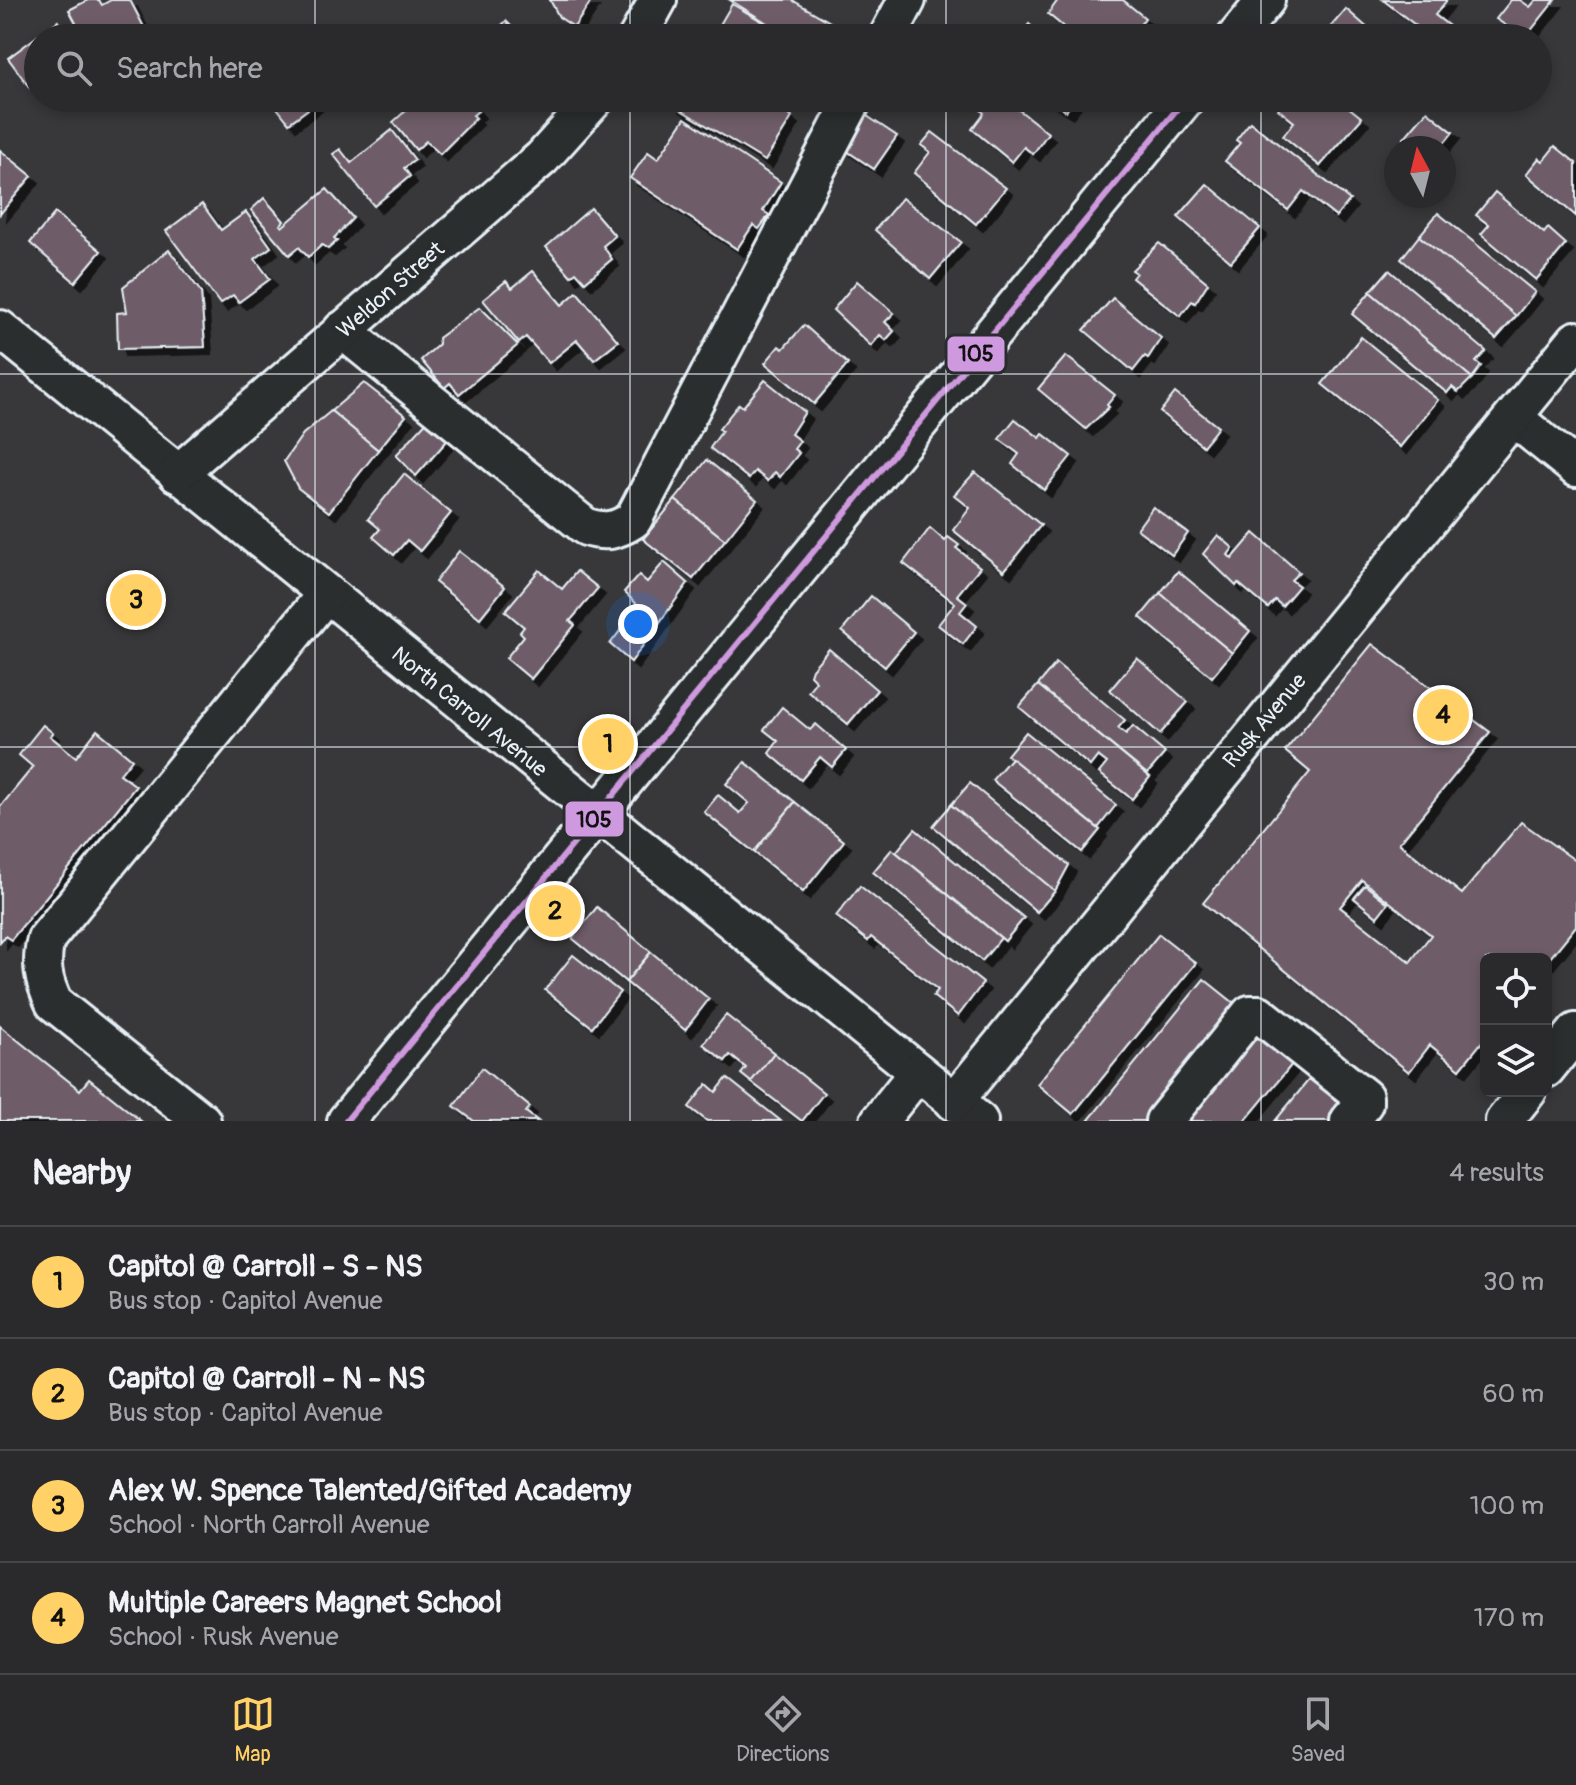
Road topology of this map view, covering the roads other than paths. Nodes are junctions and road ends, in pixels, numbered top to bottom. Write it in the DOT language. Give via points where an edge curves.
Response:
graph roads {
  1 [pos="658,0"];
  2 [pos="907,0"];
  3 [pos="1266,0"];
  4 [pos="645,24"];
  5 [pos="894,24"];
  6 [pos="1246,24"];
  7 [pos="583,112"];
  8 [pos="847,112"];
  9 [pos="1174,112"];
  10 [pos="0,329"];
  11 [pos="342,330"];
  12 [pos="1576,340"];
  13 [pos="1514,418"];
  14 [pos="1576,468"];
  15 [pos="177,474"];
  16 [pos="326,594"];
  17 [pos="596,813"];
  18 [pos="1576,1032"];
  19 [pos="1552,1062"];
  20 [pos="918,1072"];
  21 [pos="1523,1097"];
  22 [pos="966,1111"];
  23 [pos="202,1121"];
  24 [pos="346,1121"];
  25 [pos="879,1121"];
  26 [pos="1164,1121"];
  27 [pos="1349,1121"];
  28 [pos="1504,1121"];
  1 -- 4 [label="street"];
  2 -- 5 [label="street"];
  3 -- 6 [label="street"];
  7 -- 11 [label="street, Weldon Street" via="542,158"];
  8 -- 11 [label="street" via="633,520 615,530 586,527"];
  9 -- 17 [label="street"];
  10 -- 15 [label="street, North Carroll Avenue"];
  11 -- 15 [label="street, Weldon Street"];
  12 -- 13 [label="street, Rusk Avenue"];
  13 -- 14 [label="street"];
  13 -- 22 [label="street, Rusk Avenue" via="1139,871"];
  15 -- 16 [label="street, North Carroll Avenue"];
  16 -- 17 [label="street, North Carroll Avenue"];
  16 -- 23 [label="street" via="46,939 41,960 54,1003"];
  17 -- 20 [label="street, North Carroll Avenue"];
  17 -- 24 [label="street"];
  18 -- 19 [label="street"];
  20 -- 22 [label="street, North Carroll Avenue"];
  20 -- 25 [label="street"];
  21 -- 28 [label="street"];
  26 -- 27 [label="street" via="1250,1014 1259,1014 1364,1097"];
}
